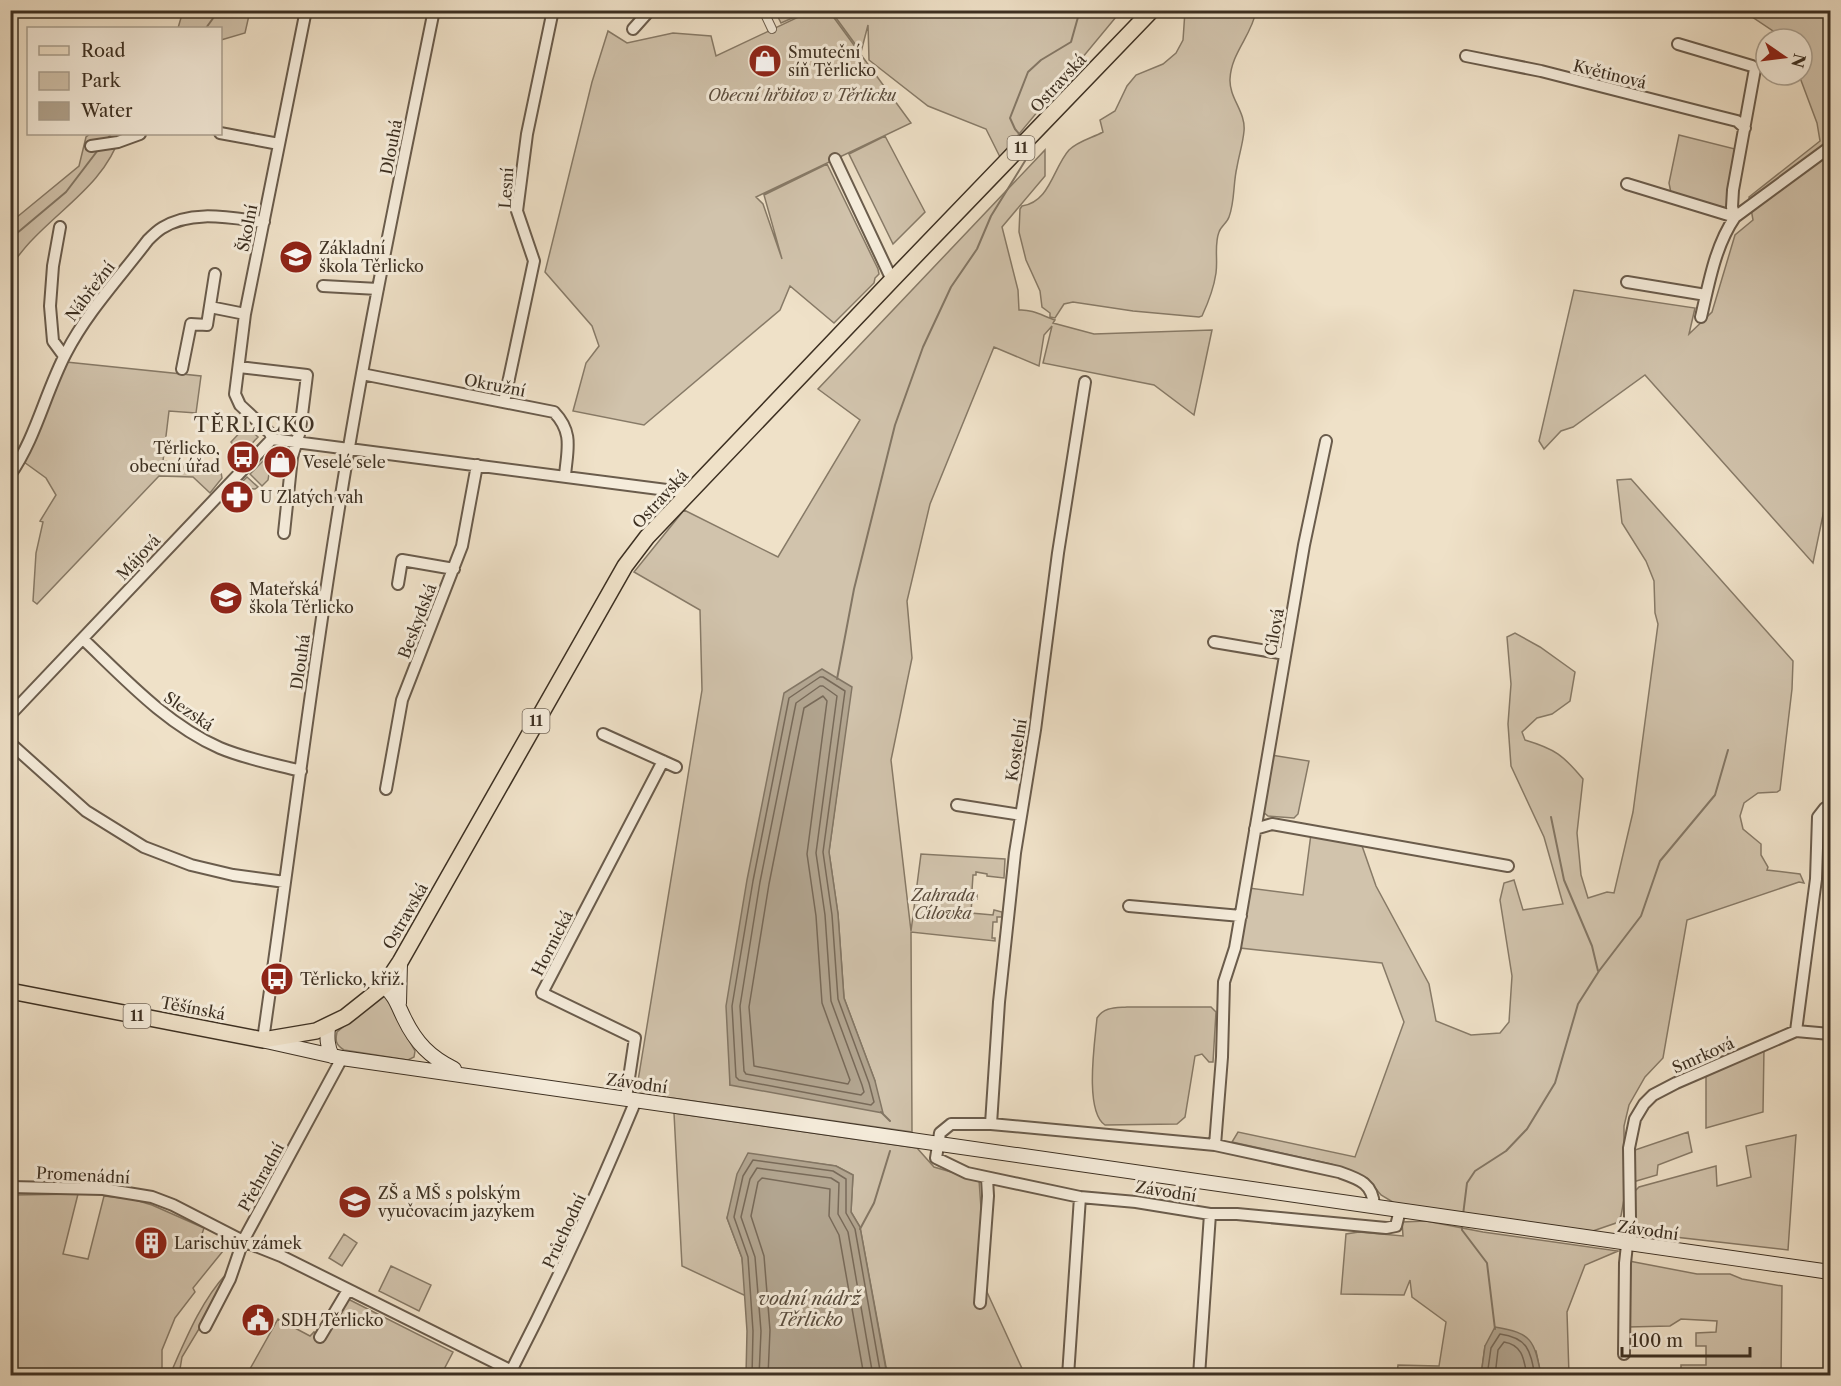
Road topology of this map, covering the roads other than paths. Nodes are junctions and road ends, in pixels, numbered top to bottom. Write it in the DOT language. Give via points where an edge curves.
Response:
graph roads {
  1 [pos="306,10"];
  2 [pos="434,10"];
  3 [pos="553,10"];
  4 [pos="650,10"];
  5 [pos="763,10"];
  6 [pos="1152,10"];
  7 [pos="633,29"];
  8 [pos="772,29"];
  9 [pos="1678,44"];
  10 [pos="1466,56"];
  11 [pos="1745,128"];
  12 [pos="222,133"];
  13 [pos="137,135"];
  14 [pos="279,144"];
  15 [pos="91,146"];
  16 [pos="1830,147"];
  17 [pos="835,159"];
  18 [pos="1628,184"];
  19 [pos="1735,217"];
  20 [pos="264,222"];
  21 [pos="60,227"];
  22 [pos="215,274"];
  23 [pos="892,280"];
  24 [pos="1627,282"];
  25 [pos="322,286"];
  26 [pos="378,289"];
  27 [pos="1706,295"];
  28 [pos="210,307"];
  29 [pos="245,314"];
  30 [pos="1701,317"];
  31 [pos="64,356"];
  32 [pos="239,367"];
  33 [pos="182,369"];
  34 [pos="362,374"];
  35 [pos="1085,382"];
  36 [pos="504,402"];
  37 [pos="272,439"];
  38 [pos="297,440"];
  39 [pos="1326,441"];
  40 [pos="349,448"];
  41 [pos="477,465"];
  42 [pos="10,475"];
  43 [pos="565,477"];
  44 [pos="690,493"];
  45 [pos="284,533"];
  46 [pos="454,569"];
  47 [pos="398,584"];
  48 [pos="83,639"];
  49 [pos="1214,642"];
  50 [pos="1285,654"];
  51 [pos="10,715"];
  52 [pos="603,734"];
  53 [pos="10,742"];
  54 [pos="663,761"];
  55 [pos="676,767"];
  56 [pos="301,771"];
  57 [pos="386,789"];
  58 [pos="957,805"];
  59 [pos="1830,807"];
  60 [pos="1021,815"];
  61 [pos="1256,829"];
  62 [pos="1508,866"];
  63 [pos="285,882"];
  64 [pos="1129,906"];
  65 [pos="1241,916"];
  66 [pos="400,962"];
  67 [pos="384,986"];
  68 [pos="10,991"];
  69 [pos="399,1005"];
  70 [pos="328,1026"];
  71 [pos="1796,1031"];
  72 [pos="1830,1034"];
  73 [pos="263,1040"];
  74 [pos="422,1048"];
  75 [pos="337,1057"];
  76 [pos="405,1066"];
  77 [pos="464,1074"];
  78 [pos="631,1099"];
  79 [pos="991,1124"];
  80 [pos="938,1143"];
  81 [pos="1215,1145"];
  82 [pos="987,1179"];
  83 [pos="10,1187"];
  84 [pos="1080,1197"];
  85 [pos="1374,1206"];
  86 [pos="1400,1210"];
  87 [pos="1210,1214"];
  88 [pos="243,1240"];
  89 [pos="1626,1243"];
  90 [pos="1830,1272"];
  91 [pos="348,1290"];
  92 [pos="980,1303"];
  93 [pos="205,1327"];
  94 [pos="320,1337"];
  95 [pos="1624,1354"];
  96 [pos="516,1373"];
  97 [pos="1068,1376"];
  98 [pos="1199,1376"];
  1 -- 14 [label="street, Školní"];
  2 -- 26 [label="street, Dlouhá"];
  3 -- 36 [label="street, Lesní" via="527,134 517,211 534,261"];
  4 -- 7 [label="street"];
  5 -- 8 [label="street"];
  6 -- 23 [label="main road, Ostravská / 11"];
  9 -- 11 [label="street" via="1755,67"];
  10 -- 11 [label="street, Květinová" via="1737,121"];
  11 -- 19 [label="street" via="1731,200"];
  12 -- 14 [label="street"];
  13 -- 15 [label="street"];
  14 -- 20 [label="street, Školní"];
  16 -- 19 [label="street"];
  17 -- 23 [label="street"];
  18 -- 19 [label="street"];
  19 -- 27 [label="street" via="1719,246"];
  20 -- 29 [label="street, Školní"];
  20 -- 31 [label="street, Nábřežní" via="214,216 187,218 162,228 148,240 94,310"];
  21 -- 31 [label="street" via="50,306 53,341"];
  22 -- 28 [label="street"];
  23 -- 44 [label="main road, Ostravská / 11"];
  24 -- 27 [label="street"];
  25 -- 26 [label="street"];
  26 -- 34 [label="street, Dlouhá"];
  27 -- 30 [label="street"];
  28 -- 29 [label="street"];
  28 -- 33 [label="street" via="207,325 191,324"];
  29 -- 32 [label="street, Školní"];
  31 -- 42 [label="street, Nábřežní" via="23,457"];
  32 -- 37 [label="street, Školní" via="237,400"];
  32 -- 38 [label="street" via="307,375"];
  34 -- 36 [label="street, Okružní"];
  34 -- 40 [label="street, Dlouhá"];
  35 -- 60 [label="street, Kostelní"];
  36 -- 43 [label="street, Okružní" via="554,412 564,422 568,440"];
  37 -- 38 [label="street"];
  37 -- 48 [label="street, Májová"];
  38 -- 40 [label="street"];
  38 -- 45 [label="street"];
  39 -- 50 [label="street, Cílová"];
  40 -- 41 [label="street"];
  40 -- 56 [label="street, Dlouhá"];
  41 -- 43 [label="street"];
  41 -- 46 [label="street, Beskydská"];
  43 -- 44 [label="street"];
  44 -- 66 [label="main road, Ostravská / 11" via="624,566"];
  46 -- 47 [label="street" via="402,560"];
  46 -- 57 [label="street, Beskydská" via="402,700"];
  48 -- 51 [label="street, Májová"];
  48 -- 56 [label="street, Slezská" via="154,706 192,733 219,748"];
  49 -- 50 [label="street"];
  50 -- 61 [label="street, Cílová"];
  52 -- 54 [label="street"];
  53 -- 63 [label="street" via="86,811 144,847 192,865"];
  54 -- 55 [label="street"];
  54 -- 78 [label="street, Hornická" via="542,993 634,1038"];
  56 -- 63 [label="street, Dlouhá"];
  58 -- 60 [label="street"];
  59 -- 71 [label="street" via="1818,817 1816,879"];
  60 -- 79 [label="street, Kostelní" via="999,1002"];
  61 -- 62 [label="street" via="1272,824"];
  61 -- 65 [label="street, Cílová"];
  63 -- 73 [label="street, Dlouhá"];
  64 -- 65 [label="street"];
  65 -- 81 [label="street, Cílová" via="1224,982"];
  66 -- 67 [label="main road, Ostravská / 11"];
  66 -- 69 [label="main road"];
  67 -- 69 [label="main road"];
  67 -- 70 [label="main road, Ostravská / 11"];
  68 -- 73 [label="main road, Těšínská / 11"];
  69 -- 74 [label="main road"];
  70 -- 73 [label="main road, Ostravská / 11"];
  70 -- 75 [label="main road" via="328,1047"];
  71 -- 72 [label="street"];
  71 -- 89 [label="street, Smrková" via="1676,1083 1644,1104 1635,1119 1629,1148 1630,1218"];
  73 -- 75 [label="main road, Těšínská"];
  74 -- 76 [label="main road" via="417,1062"];
  74 -- 77 [label="main road"];
  75 -- 76 [label="main road, Závodní"];
  75 -- 88 [label="street, Přehradní" via="333,1076"];
  76 -- 77 [label="main road, Závodní"];
  77 -- 78 [label="main road, Závodní"];
  78 -- 80 [label="main road, Závodní"];
  78 -- 96 [label="street, Průchodní" via="582,1228"];
  79 -- 80 [label="street" via="951,1124 940,1133"];
  79 -- 81 [label="street"];
  80 -- 82 [label="street, Závodní" via="936,1158"];
  80 -- 85 [label="main road, Závodní"];
  81 -- 85 [label="street" via="1356,1178 1374,1194"];
  82 -- 84 [label="street, Závodní"];
  82 -- 92 [label="street"];
  83 -- 88 [label="street, Promenádní" via="133,1192 173,1205"];
  84 -- 87 [label="street, Závodní"];
  84 -- 97 [label="street"];
  85 -- 86 [label="main road, Závodní"];
  86 -- 87 [label="street, Závodní" via="1396,1226 1386,1228"];
  86 -- 89 [label="main road, Závodní"];
  87 -- 98 [label="street"];
  88 -- 91 [label="street, Promenádní"];
  88 -- 93 [label="street, Přehradní" via="230,1279"];
  89 -- 90 [label="main road, Závodní"];
  89 -- 95 [label="street, Smrková"];
  91 -- 94 [label="street"];
  91 -- 96 [label="street, Promenádní"];
}
